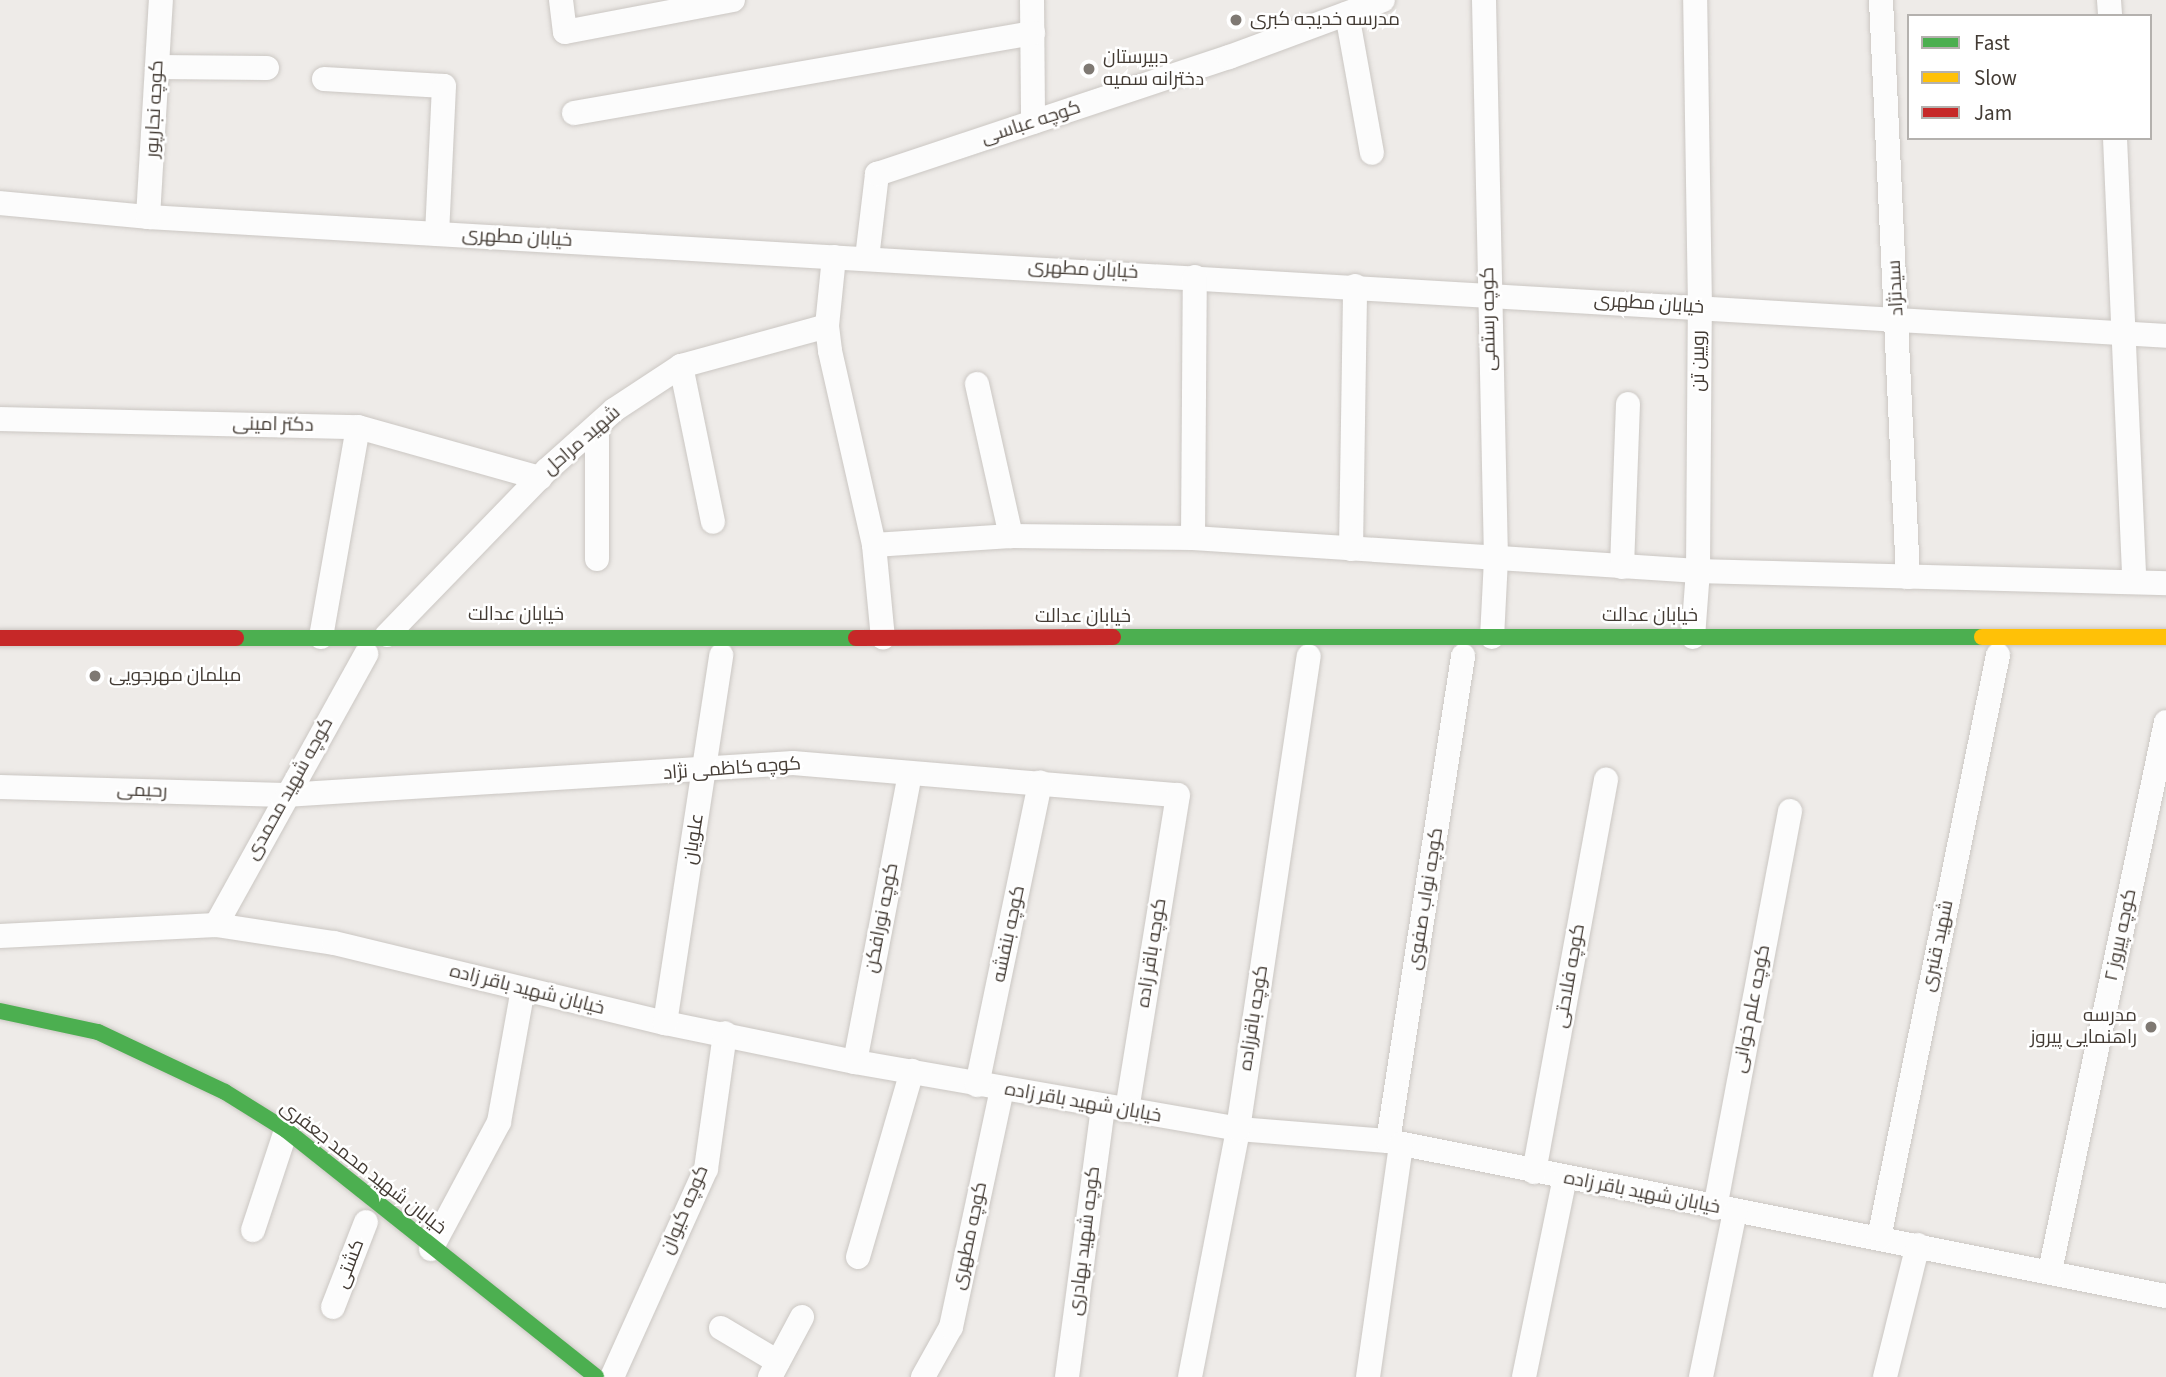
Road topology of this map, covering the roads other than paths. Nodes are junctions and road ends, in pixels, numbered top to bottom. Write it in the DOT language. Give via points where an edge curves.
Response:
graph roads {
  1 [pos="161,0"];
  2 [pos="561,0"];
  3 [pos="733,0"];
  4 [pos="1032,0"];
  5 [pos="1384,0"];
  6 [pos="1484,0"];
  7 [pos="1696,0"];
  8 [pos="1881,0"];
  9 [pos="1347,13"];
  10 [pos="1033,33"];
  11 [pos="157,67"];
  12 [pos="267,68"];
  13 [pos="324,79"];
  14 [pos="574,113"];
  15 [pos="1033,122"];
  16 [pos="2115,140"];
  17 [pos="1372,153"];
  18 [pos="0,203"];
  19 [pos="148,217"];
  20 [pos="437,234"];
  21 [pos="834,257"];
  22 [pos="867,258"];
  23 [pos="1195,277"];
  24 [pos="1355,286"];
  25 [pos="1488,294"];
  26 [pos="1700,308"];
  27 [pos="1897,320"];
  28 [pos="827,326"];
  29 [pos="2122,334"];
  30 [pos="2166,336"];
  31 [pos="681,366"];
  32 [pos="977,384"];
  33 [pos="1628,404"];
  34 [pos="0,419"];
  35 [pos="597,426"];
  36 [pos="358,427"];
  37 [pos="540,478"];
  38 [pos="713,522"];
  39 [pos="1010,536"];
  40 [pos="1193,538"];
  41 [pos="874,545"];
  42 [pos="1351,549"];
  43 [pos="597,559"];
  44 [pos="1496,559"];
  45 [pos="1622,567"];
  46 [pos="1698,571"];
  47 [pos="1908,577"];
  48 [pos="2134,581"];
  49 [pos="2166,583"];
  50 [pos="387,635"];
  51 [pos="321,637"];
  52 [pos="1693,637"];
  53 [pos="2166,637"];
  54 [pos="0,638"];
  55 [pos="883,638"];
  56 [pos="1471,651"];
  57 [pos="366,654"];
  58 [pos="721,655"];
  59 [pos="1998,655"];
  60 [pos="54,656"];
  61 [pos="854,656"];
  62 [pos="1308,656"];
  63 [pos="2166,722"];
  64 [pos="705,771"];
  65 [pos="910,774"];
  66 [pos="1606,780"];
  67 [pos="1041,783"];
  68 [pos="0,787"];
  69 [pos="285,795"];
  70 [pos="1178,795"];
  71 [pos="1790,811"];
  72 [pos="216,925"];
  73 [pos="0,936"];
  74 [pos="523,989"];
  75 [pos="0,1011"];
  76 [pos="665,1023"];
  77 [pos="725,1033"];
  78 [pos="855,1062"];
  79 [pos="912,1071"];
  80 [pos="990,1087"];
  81 [pos="1115,1108"];
  82 [pos="1238,1129"];
  83 [pos="258,1139"];
  84 [pos="1395,1143"];
  85 [pos="285,1149"];
  86 [pos="1534,1172"];
  87 [pos="1565,1178"];
  88 [pos="1725,1210"];
  89 [pos="368,1223"];
  90 [pos="253,1230"];
  91 [pos="1879,1238"];
  92 [pos="1918,1245"];
  93 [pos="431,1249"];
  94 [pos="858,1257"];
  95 [pos="2050,1270"];
  96 [pos="2166,1296"];
  97 [pos="333,1307"];
  98 [pos="802,1317"];
  99 [pos="721,1328"];
  100 [pos="774,1370"];
  101 [pos="596,1377"];
  102 [pos="612,1377"];
  103 [pos="923,1377"];
  104 [pos="1067,1377"];
  105 [pos="1190,1377"];
  106 [pos="1368,1377"];
  107 [pos="1524,1377"];
  108 [pos="1701,1377"];
  109 [pos="1885,1377"];
  1 -- 11 [label="street, کوچه نجارپور"];
  2 -- 3 [label="street" via="565,32"];
  4 -- 10 [label="street"];
  5 -- 9 [label="street, کوچه عباسی"];
  6 -- 25 [label="street, کوچه رستمی"];
  7 -- 26 [label="street, رویین تن"];
  8 -- 27 [label="street, سیدنژاد"];
  9 -- 15 [label="street, کوچه عباسی"];
  9 -- 17 [label="street"];
  10 -- 14 [label="street"];
  10 -- 15 [label="street"];
  11 -- 12 [label="street"];
  11 -- 19 [label="street, کوچه نجارپور"];
  13 -- 20 [label="street" via="444,86"];
  15 -- 22 [label="street, کوچه عباسی" via="877,174"];
  16 -- 29 [label="street"];
  18 -- 19 [label="street, خیابان مطهری"];
  19 -- 20 [label="street, خیابان مطهری"];
  20 -- 21 [label="street, خیابان مطهری"];
  21 -- 22 [label="street, خیابان مطهری"];
  21 -- 28 [label="street"];
  22 -- 23 [label="street, خیابان مطهری"];
  23 -- 24 [label="street, خیابان مطهری"];
  23 -- 40 [label="street"];
  24 -- 25 [label="street, خیابان مطهری"];
  24 -- 42 [label="street"];
  25 -- 26 [label="street, خیابان مطهری"];
  25 -- 44 [label="street, کوچه رستمی"];
  26 -- 27 [label="street, خیابان مطهری"];
  26 -- 46 [label="street, رویین تن"];
  27 -- 29 [label="street, خیابان مطهری"];
  27 -- 47 [label="street, سیدنژاد"];
  28 -- 31 [label="street, شهید مراحل"];
  28 -- 41 [label="street"];
  29 -- 30 [label="street, خیابان مطهری"];
  29 -- 48 [label="street"];
  31 -- 35 [label="street, شهید مراحل"];
  31 -- 38 [label="street"];
  32 -- 39 [label="street"];
  33 -- 45 [label="street"];
  34 -- 36 [label="street, دکتر امینی"];
  35 -- 37 [label="street, شهید مراحل"];
  35 -- 43 [label="street"];
  36 -- 37 [label="street, دکتر امینی"];
  36 -- 51 [label="street"];
  37 -- 50 [label="street, شهید مراحل"];
  39 -- 40 [label="street"];
  39 -- 41 [label="street"];
  40 -- 42 [label="street"];
  41 -- 55 [label="street"];
  42 -- 44 [label="street"];
  44 -- 45 [label="street"];
  44 -- 56 [label="street, کوچه رستمی"];
  45 -- 46 [label="street"];
  46 -- 47 [label="street"];
  46 -- 52 [label="street, رویین تن"];
  47 -- 48 [label="street"];
  48 -- 49 [label="street"];
  50 -- 51 [label="main road, خیابان عدالت"];
  50 -- 55 [label="main road, خیابان عدالت"];
  51 -- 54 [label="main road, خیابان عدالت"];
  52 -- 53 [label="main road, خیابان عدالت"];
  52 -- 56 [label="main road, خیابان عدالت"];
  55 -- 56 [label="main road, خیابان عدالت"];
  56 -- 84 [label="street, کوچه نواب صفوی"];
  57 -- 58 [label="main road, خیابان عدالت"];
  57 -- 60 [label="main road, خیابان عدالت"];
  57 -- 69 [label="street, کوچه شهید محمدی"];
  58 -- 61 [label="main road, خیابان عدالت"];
  58 -- 64 [label="street, علویان"];
  59 -- 91 [label="street, شهید قنبری"];
  62 -- 82 [label="street, کوچه باقرزاده"];
  63 -- 95 [label="street, کوچه پیروز ۲"];
  64 -- 65 [label="street, کوچه کاظمی نژاد" via="793,763"];
  64 -- 69 [label="street, کوچه کاظمی نژاد"];
  64 -- 76 [label="street, علویان"];
  65 -- 67 [label="street, کوچه کاظمی نژاد"];
  65 -- 78 [label="street, کوچه نورافکن"];
  66 -- 86 [label="street, کوچه فلاحتی"];
  67 -- 70 [label="street, کوچه کاظمی نژاد"];
  67 -- 80 [label="street, کوچه بنفشه"];
  68 -- 69 [label="street, رحیمی"];
  69 -- 72 [label="street, کوچه شهید محمدی"];
  70 -- 81 [label="street, کوچه باقر زاده"];
  71 -- 88 [label="street, کوچه علم خوانی"];
  72 -- 73 [label="street, خیابان شهید باقر زاده"];
  72 -- 74 [label="street, خیابان شهید باقر زاده" via="334,943"];
  74 -- 76 [label="street, خیابان شهید باقر زاده"];
  74 -- 93 [label="street" via="499,1122"];
  75 -- 85 [label="main road, خیابان شهید محمد جعفری" via="98,1032 225,1092"];
  76 -- 77 [label="street, خیابان شهید باقر زاده"];
  77 -- 78 [label="street, خیابان شهید باقر زاده"];
  77 -- 102 [label="street, کوچه کیوان" via="706,1168"];
  78 -- 79 [label="street, خیابان شهید باقر زاده"];
  79 -- 80 [label="street, خیابان شهید باقر زاده"];
  79 -- 94 [label="street"];
  80 -- 81 [label="street, خیابان شهید باقر زاده"];
  80 -- 103 [label="street, کوچه مطهری" via="951,1326"];
  81 -- 82 [label="street, خیابان شهید باقر زاده"];
  81 -- 104 [label="street, کوچه شهید بهادری"];
  82 -- 84 [label="street, خیابان شهید باقر زاده"];
  82 -- 105 [label="street, کوچه باقرزاده"];
  83 -- 85 [label="main road, خیابان شهید محمد جعفری"];
  84 -- 86 [label="street, خیابان شهید باقر زاده"];
  84 -- 106 [label="street, کوچه نواب صفوی"];
  85 -- 90 [label="street"];
  85 -- 93 [label="main road, خیابان شهید محمد جعفری"];
  86 -- 87 [label="street, خیابان شهید باقر زاده"];
  87 -- 88 [label="street, خیابان شهید باقر زاده"];
  87 -- 107 [label="street"];
  88 -- 91 [label="street, خیابان شهید باقر زاده"];
  88 -- 108 [label="street, کوچه علم خوانی"];
  89 -- 97 [label="street, کشتی"];
  91 -- 92 [label="street, خیابان شهید باقر زاده"];
  92 -- 95 [label="street, خیابان شهید باقر زاده"];
  92 -- 109 [label="street"];
  93 -- 101 [label="main road, خیابان شهید محمد جعفری"];
  95 -- 96 [label="street, خیابان شهید باقر زاده"];
  98 -- 100 [label="street"];
  99 -- 100 [label="street"];
}
